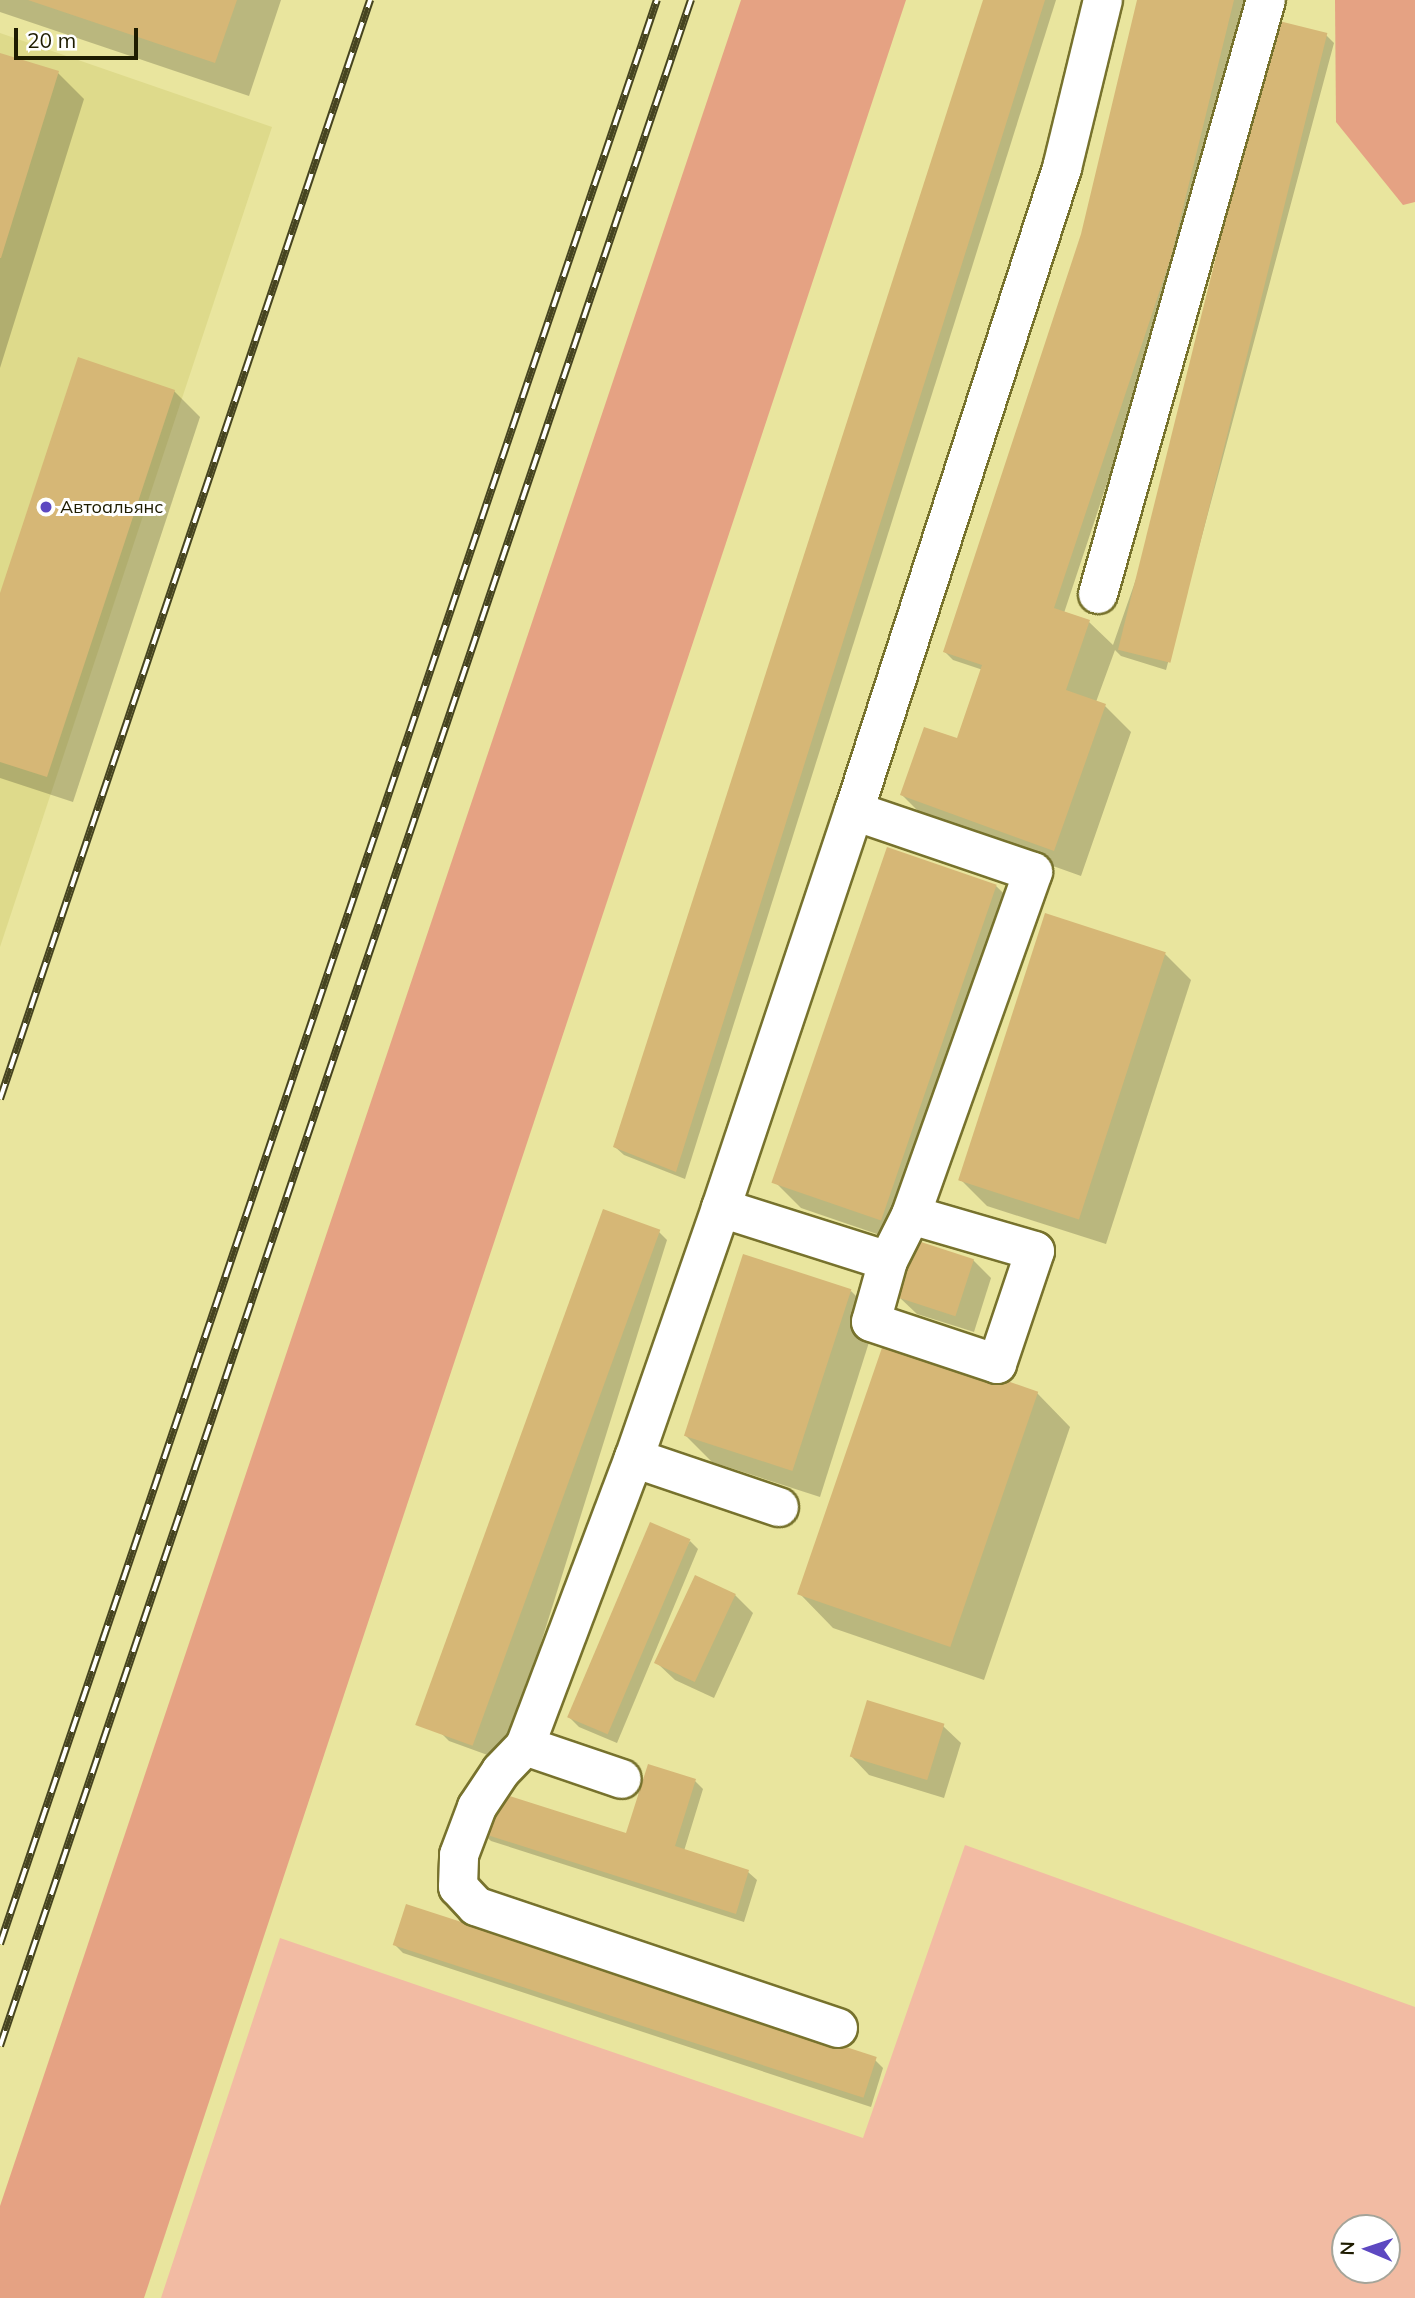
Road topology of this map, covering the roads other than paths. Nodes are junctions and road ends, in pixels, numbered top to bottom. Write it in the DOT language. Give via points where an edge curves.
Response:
graph roads {
  1 [pos="1103,0"];
  2 [pos="1266,0"];
  3 [pos="1098,594"];
  4 [pos="854,811"];
  5 [pos="721,1208"];
  6 [pos="911,1215"];
  7 [pos="888,1261"];
  8 [pos="634,1458"];
  9 [pos="779,1507"];
  10 [pos="525,1746"];
  11 [pos="622,1779"];
  12 [pos="838,2028"];
  1 -- 4 [label="lane" via="1062,168"];
  2 -- 3 [label="lane"];
  4 -- 5 [label="lane"];
  4 -- 6 [label="lane" via="1033,872"];
  5 -- 7 [label="lane"];
  5 -- 8 [label="lane"];
  6 -- 7 [label="lane"];
  6 -- 7 [label="lane" via="1035,1251 997,1364 871,1322"];
  8 -- 9 [label="lane"];
  8 -- 10 [label="lane"];
  10 -- 11 [label="lane"];
  10 -- 12 [label="lane" via="477,1807 459,1855 458,1887 476,1906"];
}
